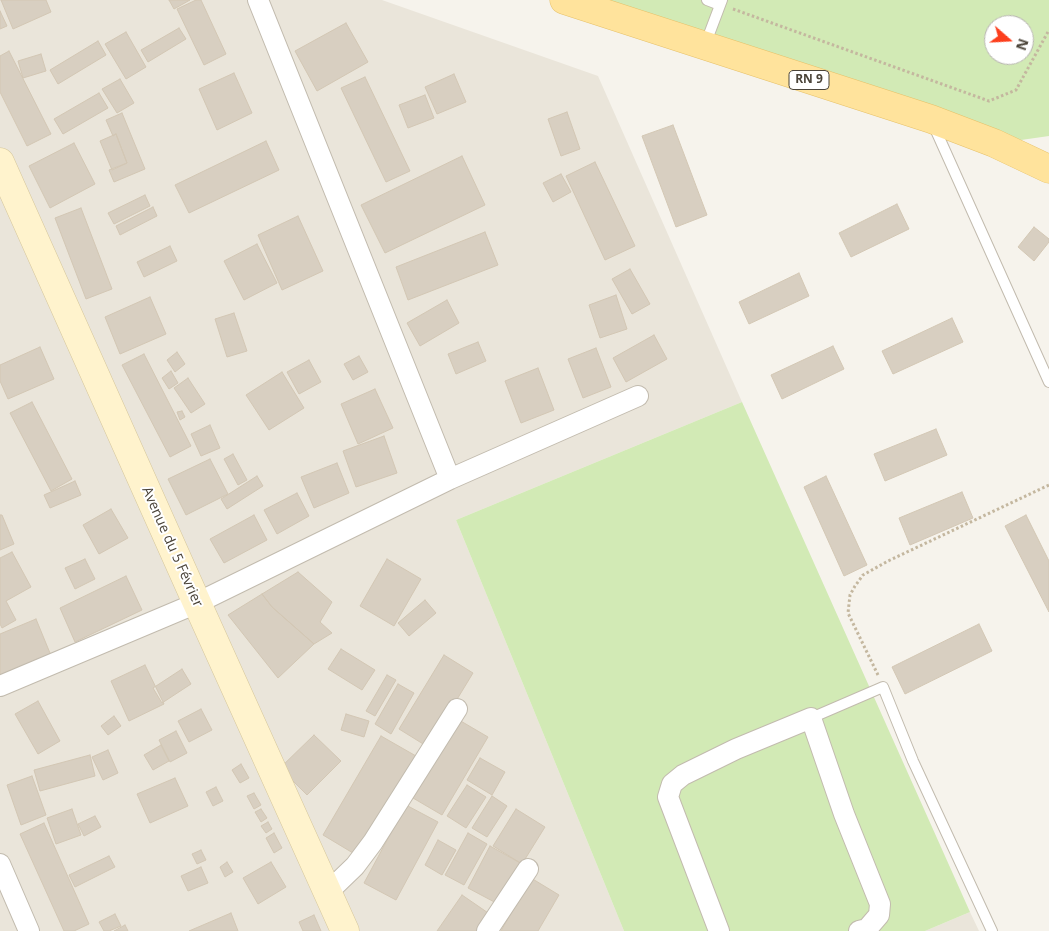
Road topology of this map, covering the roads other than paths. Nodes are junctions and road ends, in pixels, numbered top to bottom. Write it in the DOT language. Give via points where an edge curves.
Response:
graph roads {
  1 [pos="258,0"];
  2 [pos="564,0"];
  3 [pos="707,0"];
  4 [pos="721,2"];
  5 [pos="705,46"];
  6 [pos="931,119"];
  7 [pos="0,162"];
  8 [pos="1048,166"];
  9 [pos="1049,382"];
  10 [pos="638,396"];
  11 [pos="450,479"];
  12 [pos="197,602"];
  13 [pos="0,686"];
  14 [pos="457,709"];
  15 [pos="811,718"];
  16 [pos="0,864"];
  17 [pos="528,869"];
  18 [pos="327,893"];
  19 [pos="29,931"];
  20 [pos="345,931"];
  21 [pos="487,931"];
  22 [pos="719,931"];
  23 [pos="859,931"];
  24 [pos="992,931"];
  1 -- 11 [label="street"];
  2 -- 5 [label="main road, RN 9"];
  3 -- 4 [label="lane"];
  4 -- 5 [label="lane"];
  5 -- 6 [label="main road, RN 9"];
  6 -- 8 [label="main road, RN 9"];
  6 -- 9 [label="lane"];
  7 -- 12 [label="street, Avenue du 5 Février"];
  10 -- 11 [label="street"];
  11 -- 12 [label="street"];
  12 -- 13 [label="street"];
  12 -- 18 [label="street, Avenue du 5 Février"];
  14 -- 18 [label="street" via="373,842"];
  15 -- 22 [label="street" via="727,753 672,784 668,797"];
  15 -- 23 [label="street" via="880,904 880,915 867,929"];
  15 -- 24 [label="lane" via="883,687 913,762"];
  16 -- 19 [label="street"];
  17 -- 21 [label="street"];
  18 -- 20 [label="street, Avenue du 5 Février"];
}
